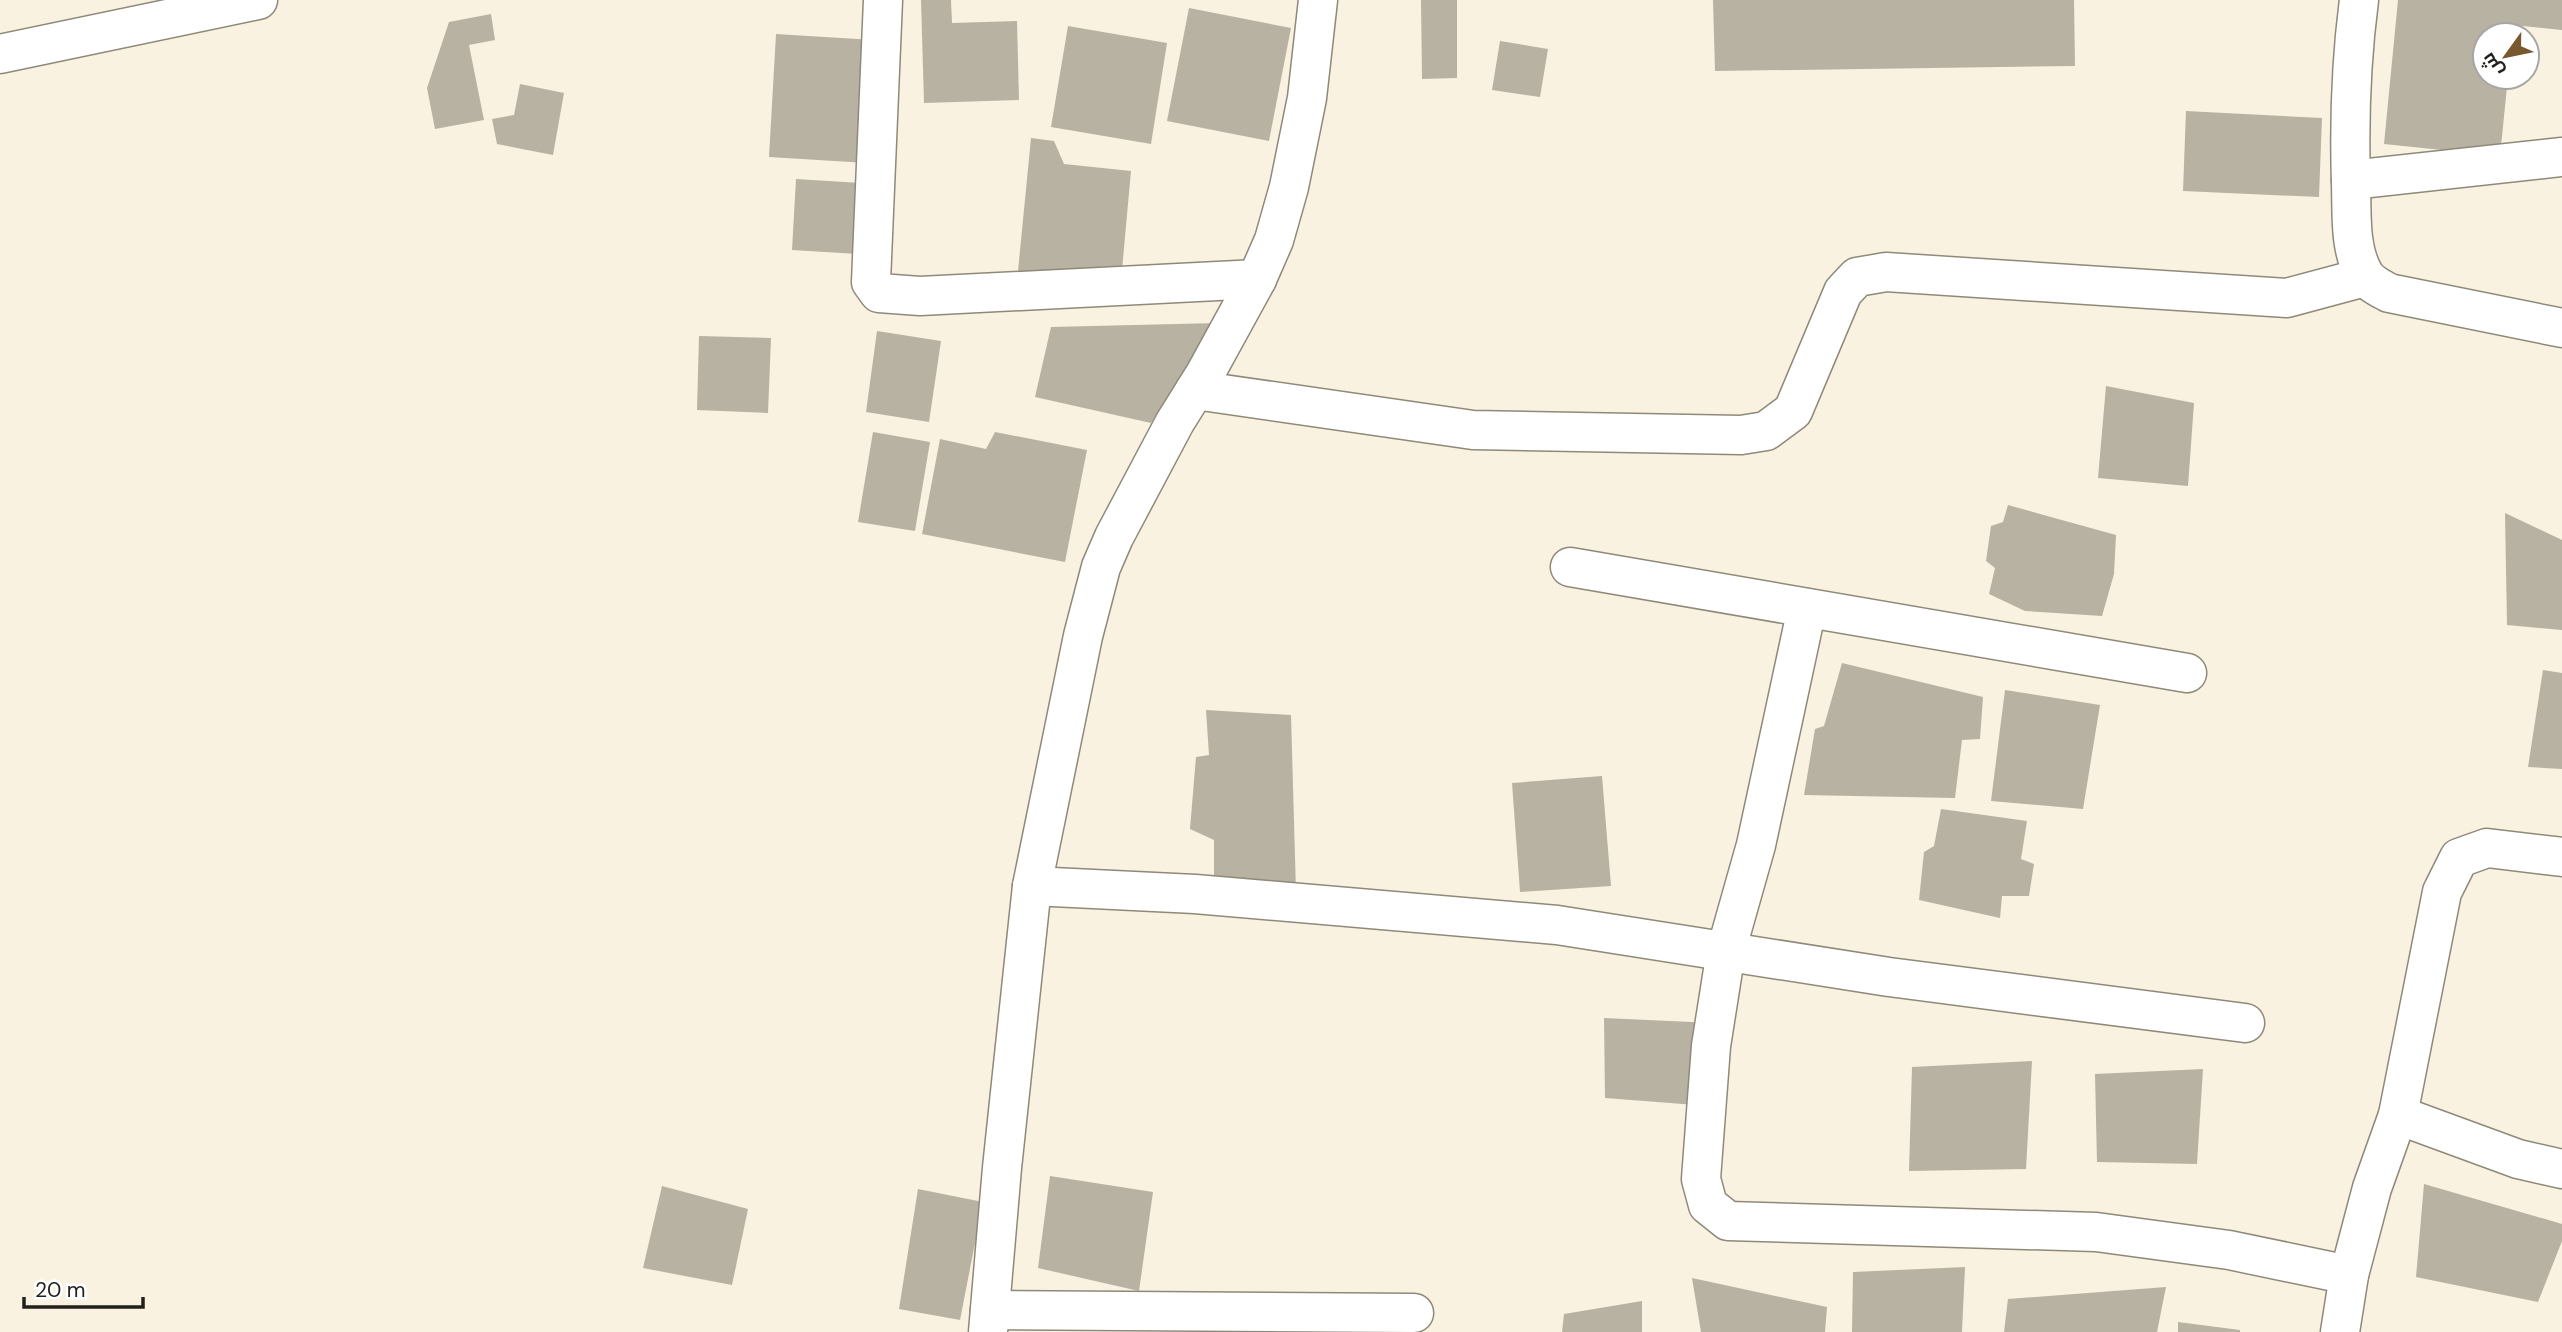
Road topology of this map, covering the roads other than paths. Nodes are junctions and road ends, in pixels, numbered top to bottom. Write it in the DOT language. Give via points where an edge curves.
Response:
graph roads {
  1 [pos="258,0"];
  2 [pos="883,0"];
  3 [pos="1318,0"];
  4 [pos="2359,0"];
  5 [pos="0,54"];
  6 [pos="2562,157"];
  7 [pos="2351,180"];
  8 [pos="2365,277"];
  9 [pos="1257,279"];
  10 [pos="2562,328"];
  11 [pos="1195,390"];
  12 [pos="1570,567"];
  13 [pos="1807,608"];
  14 [pos="2187,673"];
  15 [pos="2562,857"];
  16 [pos="1032,886"];
  17 [pos="1726,951"];
  18 [pos="2245,1023"];
  19 [pos="2398,1115"];
  20 [pos="2562,1169"];
  21 [pos="2349,1275"];
  22 [pos="1414,1313"];
  23 [pos="989,1321"];
  24 [pos="2340,1332"];
  1 -- 5 [label="street"];
  2 -- 9 [label="street" via="871,269 871,282 879,293 920,296"];
  3 -- 9 [label="street" via="1307,98 1289,187"];
  4 -- 7 [label="street" via="2352,56"];
  6 -- 7 [label="street"];
  7 -- 8 [label="street" via="2352,233"];
  8 -- 10 [label="street" via="2389,293"];
  8 -- 11 [label="street" via="2287,298 1886,272 1857,277 1843,292 1793,411 1766,431 1741,435 1473,430"];
  9 -- 11 [label="street"];
  11 -- 16 [label="street" via="1101,567"];
  12 -- 13 [label="street"];
  13 -- 14 [label="street"];
  13 -- 17 [label="street" via="1756,845"];
  15 -- 19 [label="street" via="2487,848 2459,858 2442,892"];
  16 -- 17 [label="street" via="1195,894 1544,924"];
  16 -- 23 [label="street"];
  17 -- 18 [label="street"];
  17 -- 21 [label="street" via="1711,1045 1701,1179 1708,1205 1728,1221 2096,1232 2229,1250"];
  19 -- 20 [label="street" via="2518,1159"];
  19 -- 21 [label="street"];
  21 -- 24 [label="street"];
  22 -- 23 [label="street"];
}
